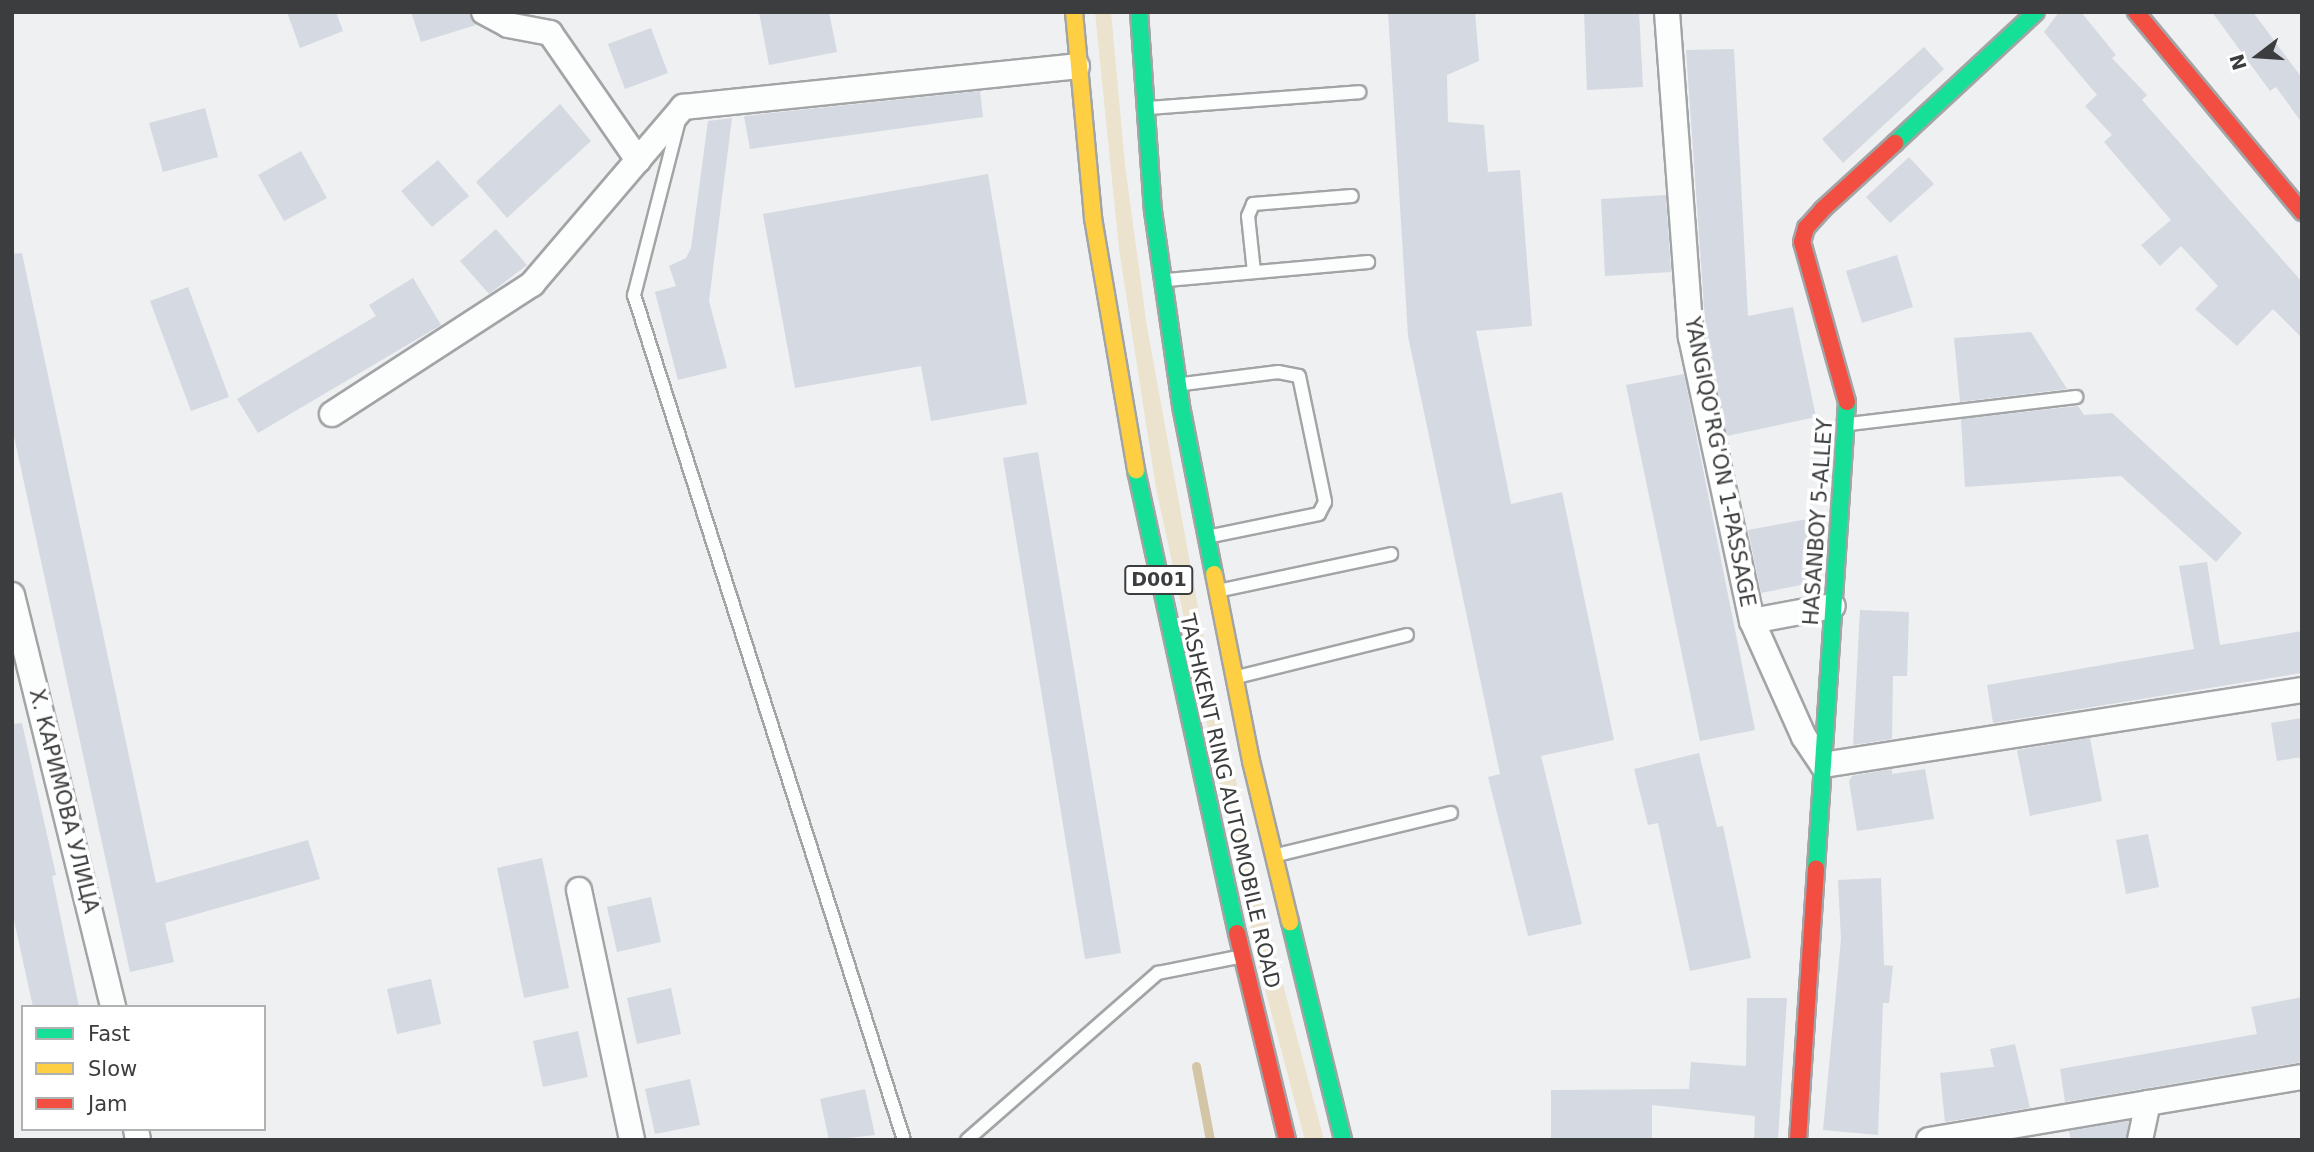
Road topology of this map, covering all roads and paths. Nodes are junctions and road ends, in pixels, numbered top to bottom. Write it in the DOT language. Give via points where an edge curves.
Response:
graph roads {
  1 [pos="484,12"];
  2 [pos="1074,12"];
  3 [pos="1139,12"];
  4 [pos="1667,12"];
  5 [pos="2036,12"];
  6 [pos="2136,12"];
  7 [pos="1077,66"];
  8 [pos="1359,92"];
  9 [pos="682,107"];
  10 [pos="1144,108"];
  11 [pos="638,160"];
  12 [pos="1352,196"];
  13 [pos="2302,212"];
  14 [pos="1367,262"];
  15 [pos="1254,272"];
  16 [pos="1163,280"];
  17 [pos="1178,384"];
  18 [pos="2076,397"];
  19 [pos="332,414"];
  20 [pos="1846,424"];
  21 [pos="1205,538"];
  22 [pos="1391,554"];
  23 [pos="1215,592"];
  24 [pos="12,595"];
  25 [pos="1833,606"];
  26 [pos="1752,621"];
  27 [pos="1407,635"];
  28 [pos="1233,677"];
  29 [pos="2302,690"];
  30 [pos="1823,765"];
  31 [pos="1451,813"];
  32 [pos="1273,856"];
  33 [pos="579,890"];
  34 [pos="1242,956"];
  35 [pos="113,1005"];
  36 [pos="2302,1077"];
  37 [pos="2148,1103"];
  38 [pos="632,1140"];
  39 [pos="904,1140"];
  40 [pos="967,1140"];
  41 [pos="1287,1140"];
  42 [pos="1343,1140"];
  43 [pos="1798,1140"];
  44 [pos="1929,1140"];
  45 [pos="2140,1140"];
  1 -- 11 [label="street" via="508,25 551,33"];
  2 -- 7 [label="main road, TASHKENT RING AUTOMOBILE ROAD / D001"];
  3 -- 10 [label="main road, TASHKENT RING AUTOMOBILE ROAD / D001"];
  4 -- 26 [label="street, YANGIQO'RG'ON 1-PASSAGE" via="1691,337"];
  5 -- 20 [label="main road, HASANBOY 5-ALLEY" via="1806,228 1802,242 1847,403"];
  6 -- 13 [label="main road"];
  7 -- 9 [label="street"];
  7 -- 34 [label="main road, TASHKENT RING AUTOMOBILE ROAD / D001" via="1093,218 1125,419"];
  8 -- 10 [label="lane"];
  9 -- 11 [label="street"];
  9 -- 39 [label="lane" via="634,295"];
  10 -- 16 [label="main road, TASHKENT RING AUTOMOBILE ROAD / D001"];
  11 -- 19 [label="street" via="531,284"];
  12 -- 15 [label="lane" via="1253,204 1248,216"];
  14 -- 15 [label="lane"];
  15 -- 16 [label="lane"];
  16 -- 17 [label="main road, TASHKENT RING AUTOMOBILE ROAD / D001"];
  17 -- 21 [label="main road, TASHKENT RING AUTOMOBILE ROAD / D001"];
  17 -- 21 [label="lane" via="1279,372 1299,376 1325,502 1319,514"];
  18 -- 20 [label="lane"];
  20 -- 25 [label="main road, HASANBOY 5-ALLEY"];
  21 -- 23 [label="main road, TASHKENT RING AUTOMOBILE ROAD / D001"];
  22 -- 23 [label="lane"];
  23 -- 28 [label="main road, TASHKENT RING AUTOMOBILE ROAD / D001"];
  24 -- 35 [label="street, Х. КАРИМОВА УЛИЦА"];
  25 -- 26 [label="street, YANGIQO'RG'ON 1-PASSAGE"];
  25 -- 30 [label="main road, HASANBOY 5-ALLEY"];
  26 -- 30 [label="street" via="1804,737"];
  27 -- 28 [label="lane"];
  28 -- 32 [label="main road, TASHKENT RING AUTOMOBILE ROAD / D001"];
  29 -- 30 [label="street"];
  30 -- 43 [label="main road, HASANBOY 5-ALLEY"];
  31 -- 32 [label="lane"];
  32 -- 42 [label="main road, TASHKENT RING AUTOMOBILE ROAD / D001"];
  33 -- 38 [label="street"];
  34 -- 40 [label="lane" via="1158,973"];
  34 -- 41 [label="main road, TASHKENT RING AUTOMOBILE ROAD / D001"];
  36 -- 37 [label="street"];
  37 -- 44 [label="street"];
  37 -- 45 [label="street"];
}
